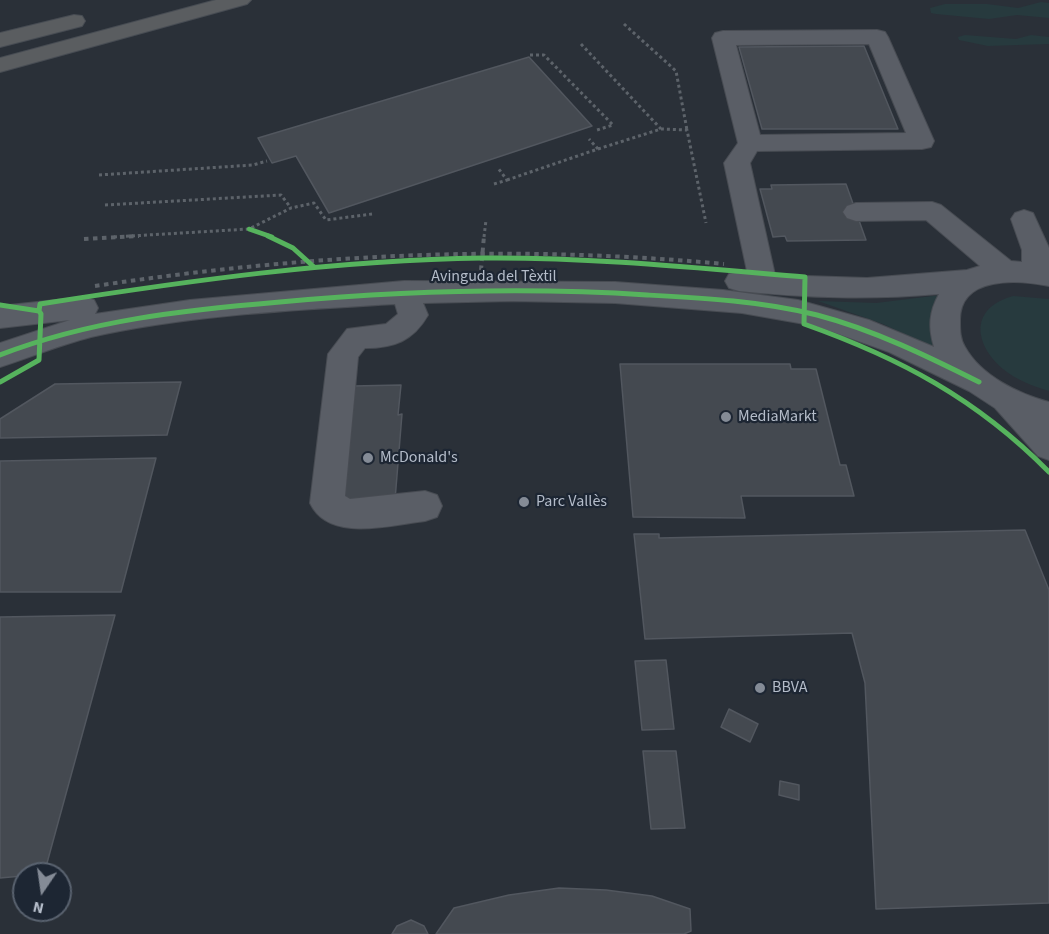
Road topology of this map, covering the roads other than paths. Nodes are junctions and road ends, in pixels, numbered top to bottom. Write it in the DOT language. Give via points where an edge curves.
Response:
graph roads {
  1 [pos="77,0"];
  2 [pos="240,0"];
  3 [pos="90,17"];
  4 [pos="0,20"];
  5 [pos="0,40"];
  6 [pos="0,65"];
  7 [pos="750,143"];
  8 [pos="856,212"];
  9 [pos="1024,219"];
  10 [pos="481,267"];
  11 [pos="1004,271"];
  12 [pos="1043,274"];
  13 [pos="971,280"];
  14 [pos="763,283"];
  15 [pos="404,291"];
  16 [pos="3,315"];
  17 [pos="0,355"];
  18 [pos="991,391"];
  19 [pos="1049,415"];
  20 [pos="1049,446"];
  21 [pos="425,506"];
  1 -- 4 [label="highway"];
  2 -- 6 [label="highway"];
  3 -- 5 [label="highway"];
  7 -- 7 [label="street" via="723,38 877,37 922,141"];
  7 -- 14 [label="street" via="737,163"];
  8 -- 11 [label="street" via="932,212"];
  9 -- 12 [label="street"];
  10 -- 14 [label="street, Avinguda del Tèxtil"];
  10 -- 15 [label="street, Avinguda del Tèxtil"];
  10 -- 16 [label="street, Avinguda del Tèxtil" via="233,285 51,313"];
  10 -- 18 [label="street, Avinguda del Tèxtil" via="635,293 816,315 909,346"];
  11 -- 12 [label="street, Avinguda del Tèxtil"];
  11 -- 13 [label="street, Avinguda del Tèxtil"];
  13 -- 14 [label="street, Avinguda del Tèxtil" via="849,288"];
  13 -- 18 [label="street" via="953,294 944,312 945,335 957,359"];
  15 -- 17 [label="street, Avinguda del Tèxtil" via="144,317 54,335"];
  15 -- 21 [label="street" via="413,315 405,328 396,335 357,338 343,354 327,503 346,514"];
  18 -- 19 [label="street"];
  18 -- 20 [label="street"];
}
